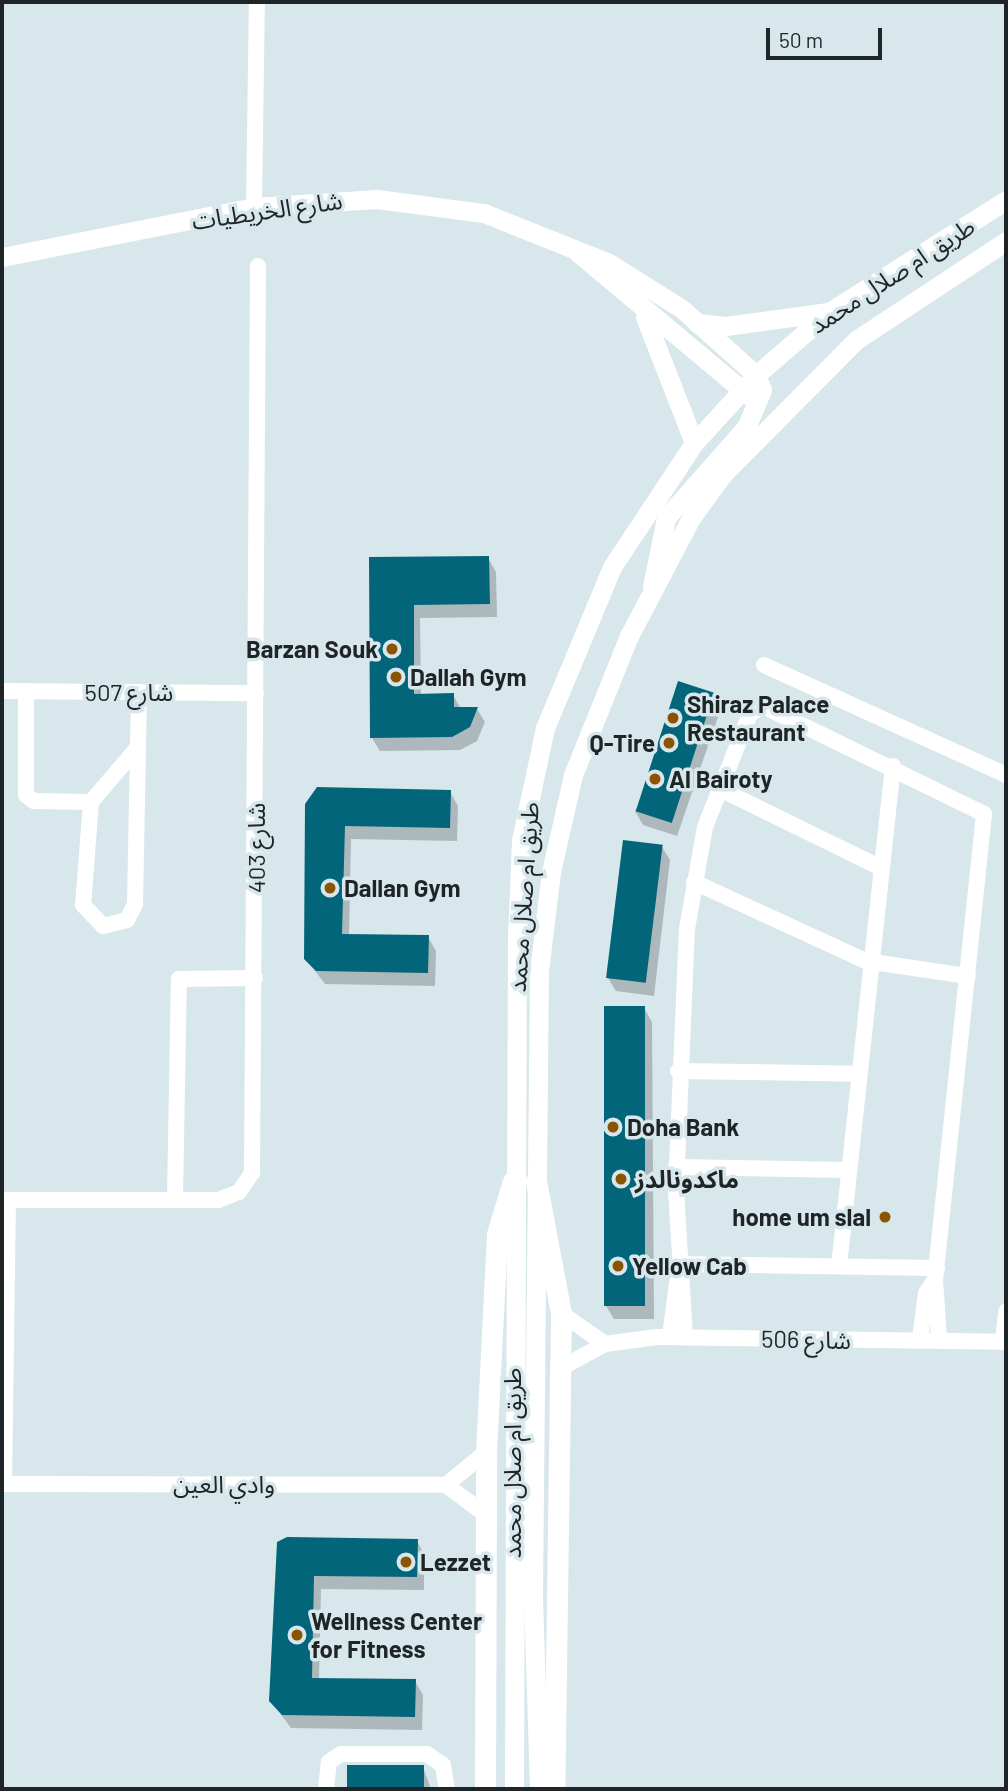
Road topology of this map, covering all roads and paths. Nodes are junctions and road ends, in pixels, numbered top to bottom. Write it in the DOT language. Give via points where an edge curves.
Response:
graph roads {
  1 [pos="257,2"];
  2 [pos="1006,200"];
  3 [pos="254,207"];
  4 [pos="1006,240"];
  5 [pos="571,246"];
  6 [pos="2,257"];
  7 [pos="258,265"];
  8 [pos="830,312"];
  9 [pos="643,313"];
  10 [pos="697,323"];
  11 [pos="756,375"];
  12 [pos="740,391"];
  13 [pos="794,396"];
  14 [pos="761,398"];
  15 [pos="694,443"];
  16 [pos="652,590"];
  17 [pos="764,664"];
  18 [pos="2,691"];
  19 [pos="26,691"];
  20 [pos="139,692"];
  21 [pos="256,693"];
  22 [pos="138,747"];
  23 [pos="893,765"];
  24 [pos="1006,775"];
  25 [pos="720,789"];
  26 [pos="91,802"];
  27 [pos="881,868"];
  28 [pos="694,882"];
  29 [pos="872,964"];
  30 [pos="968,976"];
  31 [pos="255,978"];
  32 [pos="678,1071"];
  33 [pos="859,1074"];
  34 [pos="676,1167"];
  35 [pos="849,1170"];
  36 [pos="513,1181"];
  37 [pos="536,1181"];
  38 [pos="5,1200"];
  39 [pos="175,1200"];
  40 [pos="677,1264"];
  41 [pos="839,1266"];
  42 [pos="936,1273"];
  43 [pos="1006,1311"];
  44 [pos="561,1313"];
  45 [pos="678,1337"];
  46 [pos="920,1339"];
  47 [pos="939,1339"];
  48 [pos="1005,1342"];
  49 [pos="605,1344"];
  50 [pos="561,1368"];
  51 [pos="486,1452"];
  52 [pos="3,1484"];
  53 [pos="446,1485"];
  54 [pos="485,1514"];
  55 [pos="326,1789"];
  56 [pos="447,1789"];
  57 [pos="485,1789"];
  58 [pos="514,1789"];
  59 [pos="539,1789"];
  60 [pos="554,1789"];
  1 -- 3 [label="street"];
  2 -- 8 [label="street, طريق ام صلال محمد"];
  3 -- 5 [label="street, شارع الخريطيات" via="344,198 422,202 484,213"];
  3 -- 6 [label="street, شارع الخريطيات"];
  4 -- 13 [label="street, طريق ام صلال محمد" via="888,315"];
  5 -- 9 [label="street, شارع الخريطيات"];
  5 -- 10 [label="street, شارع الخريطيات" via="647,284"];
  7 -- 21 [label="street, شارع 403"];
  8 -- 10 [label="street" via="726,326"];
  8 -- 11 [label="street, طريق ام صلال محمد"];
  9 -- 12 [label="street, شارع الخريطيات"];
  9 -- 15 [label="street"];
  10 -- 11 [label="street, شارع الخريطيات"];
  11 -- 12 [label="street, طريق ام صلال محمد"];
  11 -- 14 [label="street"];
  12 -- 14 [label="street, شارع الخريطيات"];
  12 -- 15 [label="street, طريق ام صلال محمد"];
  13 -- 14 [label="street, شارع الخريطيات"];
  13 -- 16 [label="street, طريق ام صلال محمد" via="706,496"];
  14 -- 16 [label="street" via="747,426 666,518 655,546"];
  15 -- 36 [label="street, طريق ام صلال محمد" via="612,567 568,661 538,754 521,840"];
  16 -- 37 [label="street, طريق ام صلال محمد" via="589,727 551,872 539,971"];
  17 -- 24 [label="street"];
  18 -- 19 [label="street, شارع 507"];
  19 -- 20 [label="street, شارع 507"];
  19 -- 26 [label="street" via="26,794 34,801"];
  20 -- 21 [label="street, شارع 507"];
  20 -- 22 [label="street"];
  21 -- 31 [label="street, شارع 403"];
  22 -- 26 [label="street"];
  22 -- 26 [label="street" via="135,904 116,926 97,924 83,905"];
  23 -- 25 [label="street" via="759,706"];
  23 -- 27 [label="street"];
  23 -- 30 [label="street" via="984,814"];
  25 -- 27 [label="street"];
  25 -- 28 [label="street"];
  27 -- 29 [label="street"];
  28 -- 29 [label="street"];
  28 -- 32 [label="street"];
  29 -- 30 [label="street"];
  29 -- 33 [label="street"];
  30 -- 42 [label="street"];
  31 -- 39 [label="street, شارع 403" via="253,1174 229,1198"];
  31 -- 39 [label="street" via="179,979"];
  32 -- 33 [label="street"];
  32 -- 34 [label="street"];
  33 -- 35 [label="street"];
  34 -- 35 [label="street"];
  34 -- 40 [label="street"];
  35 -- 41 [label="street"];
  36 -- 51 [label="main road" via="497,1234"];
  36 -- 58 [label="street, طريق ام صلال محمد"];
  37 -- 44 [label="main road"];
  37 -- 59 [label="street, طريق ام صلال محمد" via="533,1594"];
  38 -- 39 [label="street, شارع 403"];
  38 -- 52 [label="street, شارع 403"];
  40 -- 41 [label="street"];
  40 -- 45 [label="street"];
  41 -- 42 [label="street"];
  42 -- 46 [label="street" via="926,1293"];
  42 -- 47 [label="street"];
  43 -- 48 [label="street"];
  44 -- 49 [label="street"];
  44 -- 50 [label="main road"];
  45 -- 46 [label="street, شارع 506"];
  45 -- 49 [label="street, شارع 506"];
  46 -- 47 [label="street, شارع 506"];
  47 -- 48 [label="street, شارع 506"];
  49 -- 50 [label="street, شارع 506"];
  50 -- 60 [label="main road"];
  51 -- 53 [label="street"];
  51 -- 54 [label="main road"];
  52 -- 53 [label="street, وادي العين"];
  53 -- 54 [label="street"];
  54 -- 57 [label="main road"];
  55 -- 56 [label="street" via="328,1762 341,1754 427,1754 443,1765"];
}
